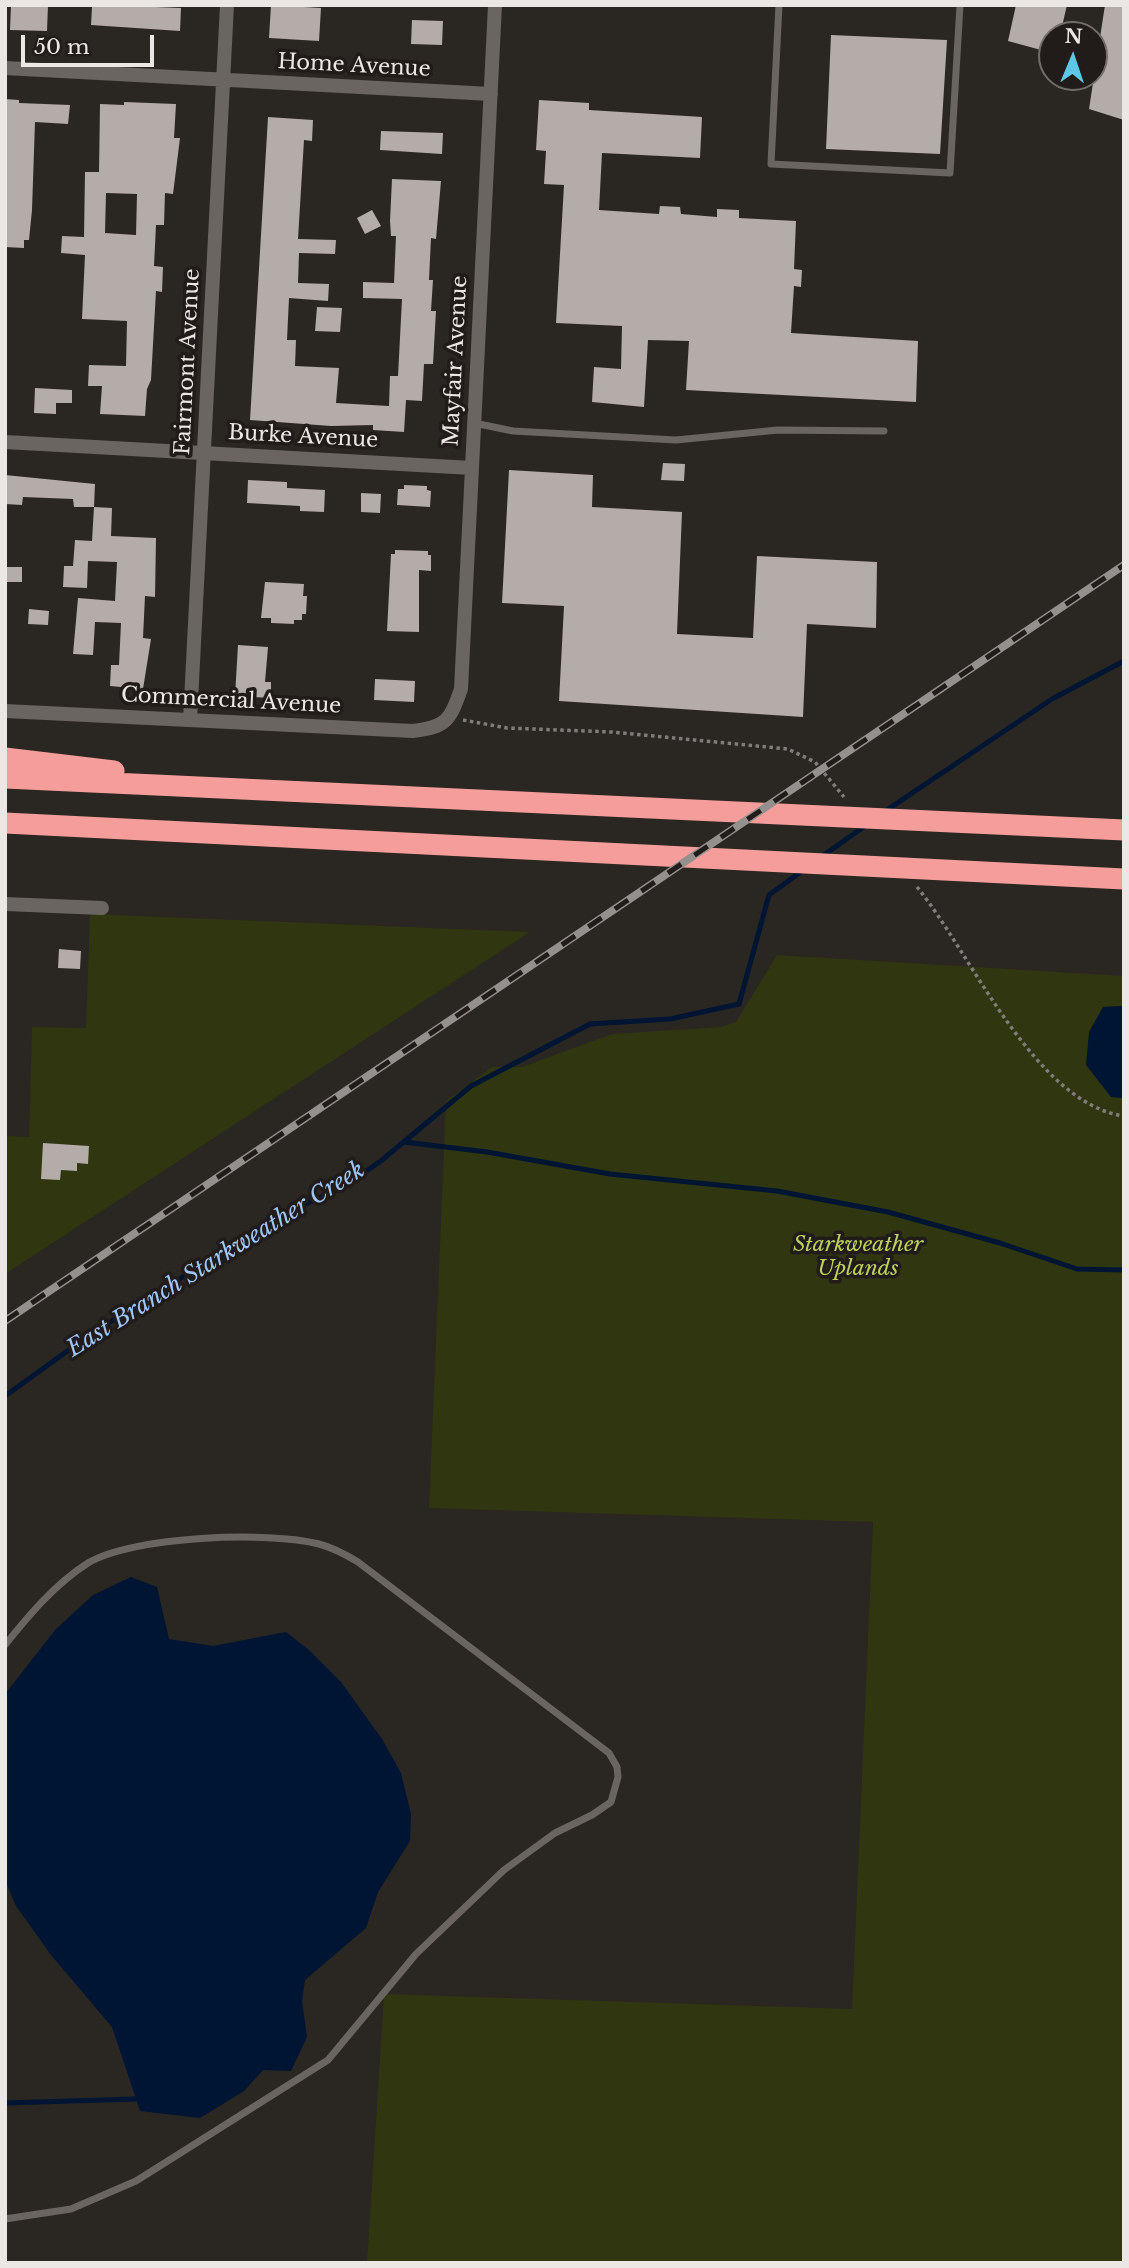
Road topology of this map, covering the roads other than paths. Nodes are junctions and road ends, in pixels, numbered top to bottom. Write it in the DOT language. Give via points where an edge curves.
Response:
graph roads {
  1 [pos="227,5"];
  2 [pos="495,5"];
  3 [pos="779,5"];
  4 [pos="960,5"];
  5 [pos="5,68"];
  6 [pos="223,79"];
  7 [pos="491,94"];
  8 [pos="474,423"];
  9 [pos="884,432"];
  10 [pos="5,442"];
  11 [pos="204,453"];
  12 [pos="472,468"];
  13 [pos="5,710"];
  14 [pos="450,718"];
  15 [pos="190,720"];
  16 [pos="5,758"];
  17 [pos="5,778"];
  18 [pos="234,788"];
  19 [pos="5,823"];
  20 [pos="118,829"];
  21 [pos="1124,830"];
  22 [pos="5,835"];
  23 [pos="1124,881"];
  24 [pos="5,904"];
  25 [pos="102,908"];
  26 [pos="5,1645"];
  27 [pos="5,2219"];
  1 -- 6 [label="street, Fairmont Avenue"];
  2 -- 7 [label="street, Mayfair Avenue"];
  3 -- 4 [label="lane" via="771,164 950,173"];
  5 -- 6 [label="street, Home Avenue"];
  6 -- 7 [label="street, Home Avenue"];
  6 -- 11 [label="street, Fairmont Avenue"];
  7 -- 8 [label="street, Mayfair Avenue"];
  8 -- 9 [label="lane" via="513,432 676,440 778,430"];
  8 -- 12 [label="street, Mayfair Avenue"];
  10 -- 11 [label="street, Burke Avenue"];
  11 -- 12 [label="street, Burke Avenue"];
  11 -- 15 [label="street, Fairmont Avenue"];
  12 -- 14 [label="street, Mayfair Avenue" via="461,689"];
  13 -- 15 [label="street, Commercial Avenue"];
  14 -- 15 [label="street, Commercial Avenue" via="431,729 413,731"];
  16 -- 18 [label="highway"];
  17 -- 18 [label="highway"];
  18 -- 21 [label="highway"];
  19 -- 20 [label="highway"];
  20 -- 22 [label="highway"];
  20 -- 23 [label="highway"];
  24 -- 25 [label="street"];
  26 -- 27 [label="lane" via="44,1599 70,1577 89,1562 120,1550 219,1537 317,1543 358,1562 609,1753 618,1777 611,1802 555,1833 504,1870 416,1954 328,2060 136,2181 71,2209"];
}
